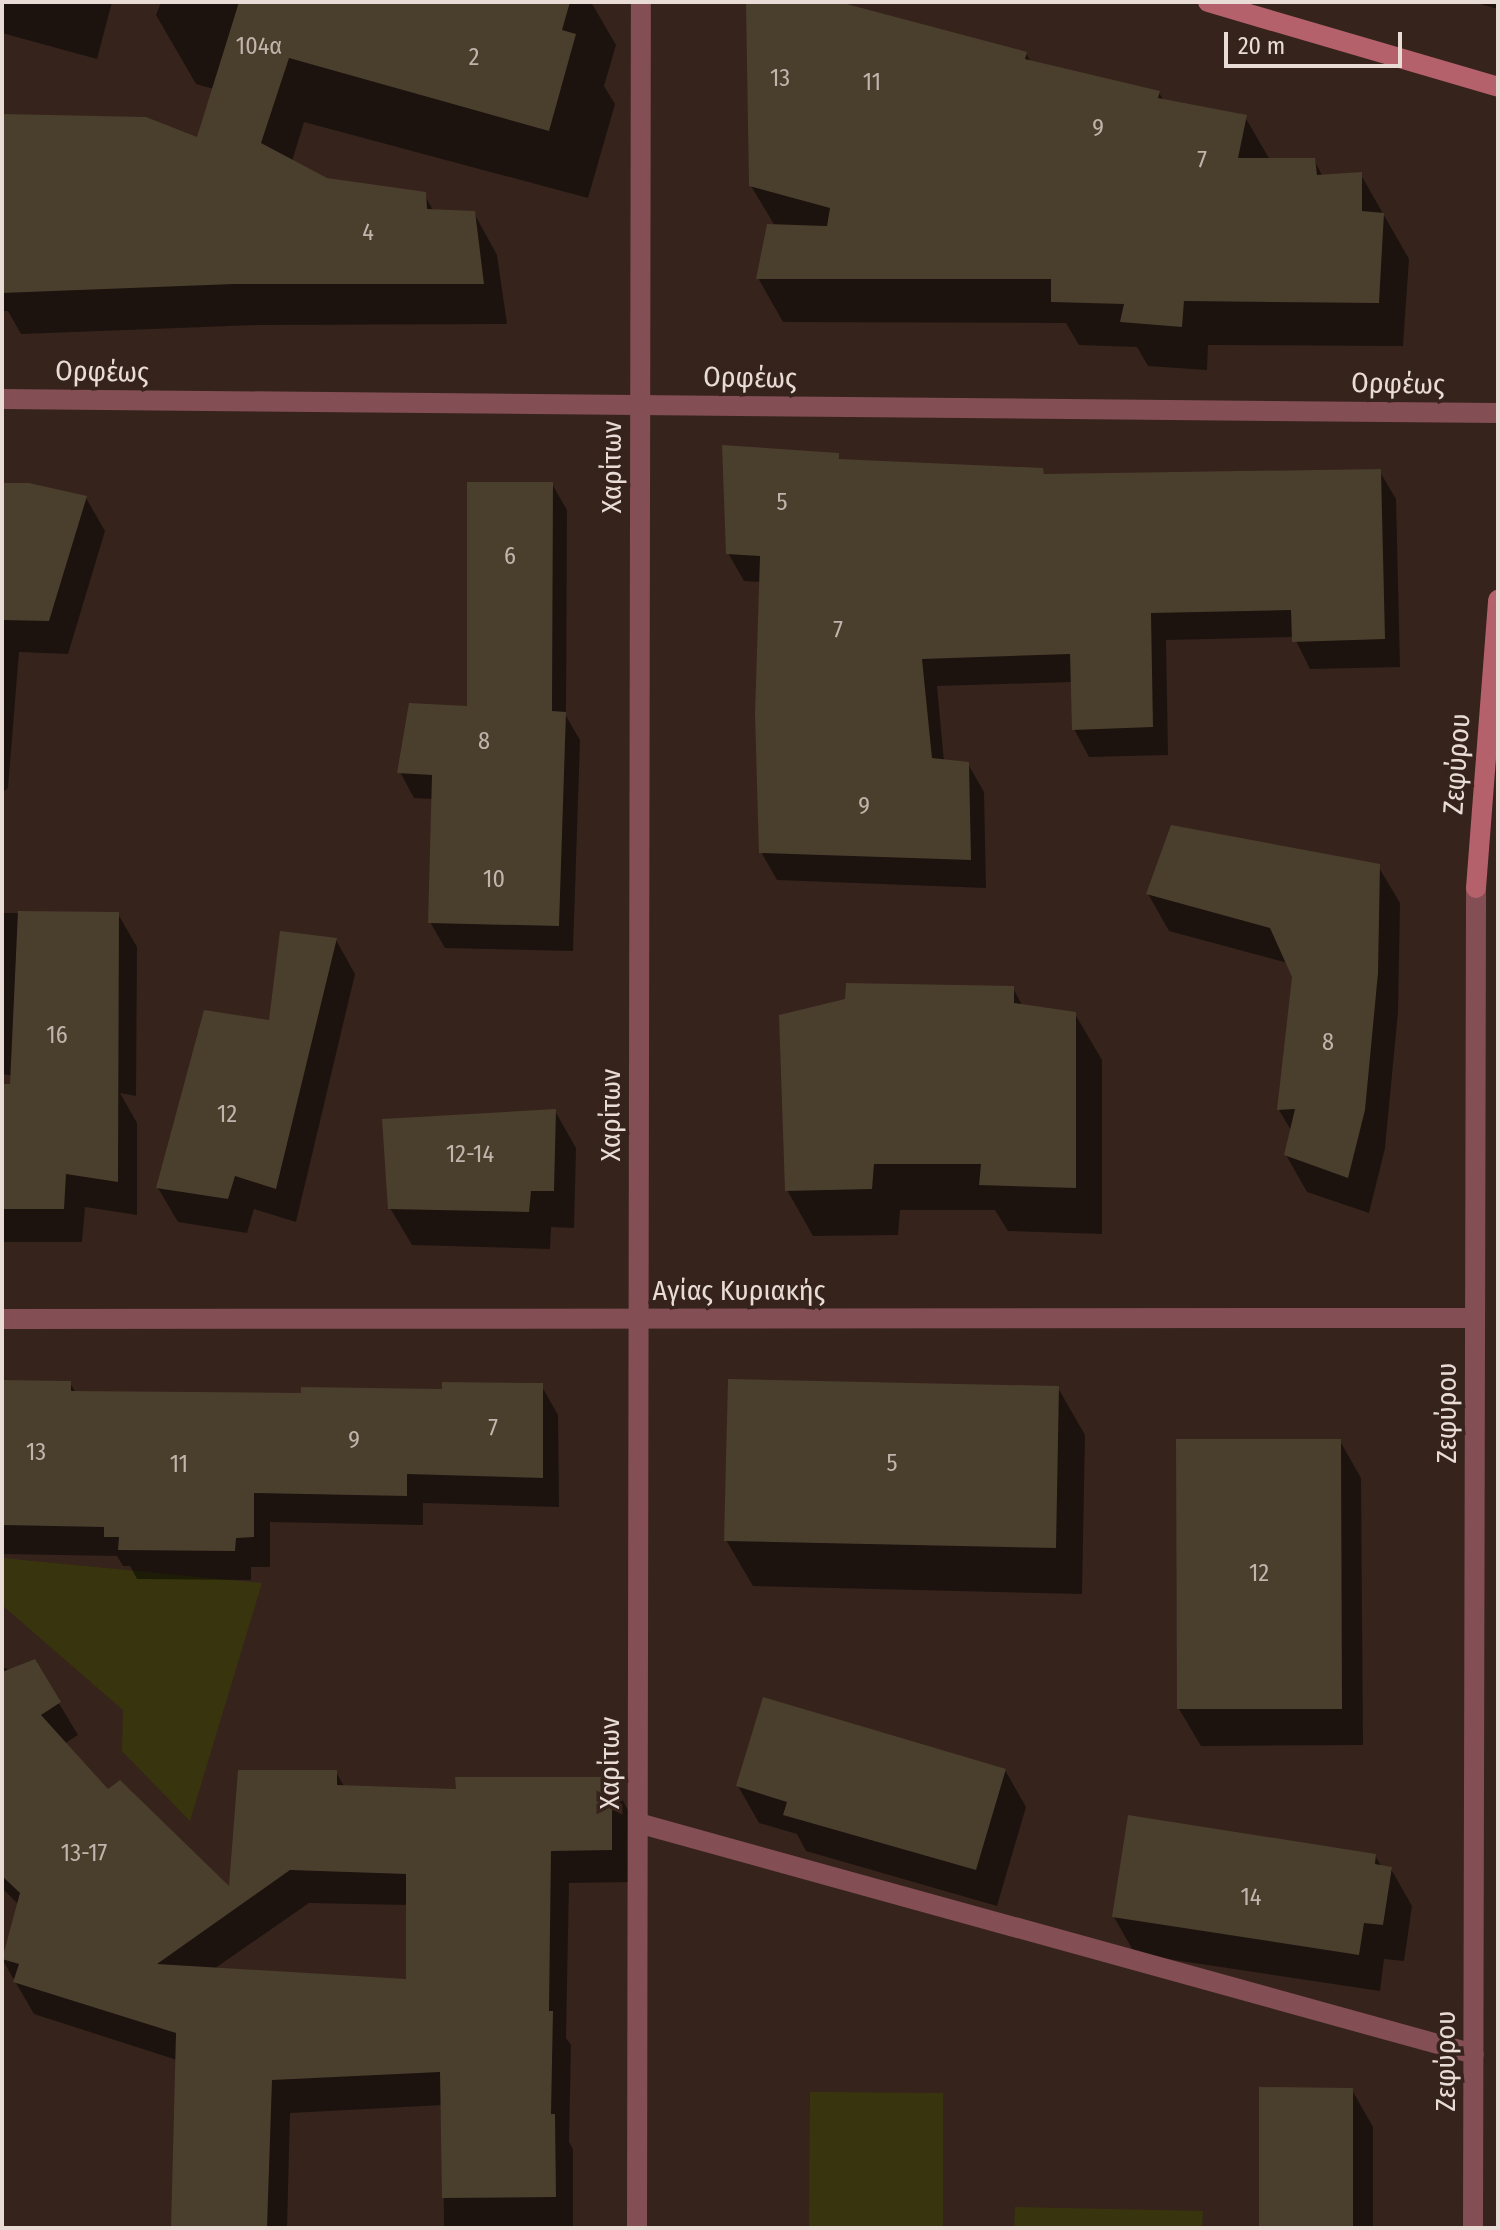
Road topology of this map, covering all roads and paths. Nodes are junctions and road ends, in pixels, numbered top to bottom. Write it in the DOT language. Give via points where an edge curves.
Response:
graph roads {
  1 [pos="641,2"];
  2 [pos="1208,2"];
  3 [pos="1498,87"];
  4 [pos="2,399"];
  5 [pos="640,405"];
  6 [pos="1498,413"];
  7 [pos="1498,600"];
  8 [pos="1475,1318"];
  9 [pos="2,1319"];
  10 [pos="638,1319"];
  11 [pos="638,1823"];
  12 [pos="1474,2054"];
  13 [pos="637,2228"];
  14 [pos="1473,2228"];
  1 -- 5 [label="street, Χαρίτων"];
  2 -- 3 [label="street"];
  4 -- 5 [label="street, Ορφέως"];
  5 -- 6 [label="street, Ορφέως"];
  5 -- 10 [label="street, Χαρίτων"];
  7 -- 8 [label="street, Ζεφύρου" via="1476,888"];
  8 -- 10 [label="street, Αγίας Κυριακής"];
  8 -- 12 [label="street, Ζεφύρου"];
  9 -- 10 [label="street, Αγίας Κυριακής"];
  10 -- 11 [label="street, Χαρίτων"];
  11 -- 12 [label="street"];
  11 -- 13 [label="street, Χαρίτων"];
  12 -- 14 [label="street, Ζεφύρου"];
}
